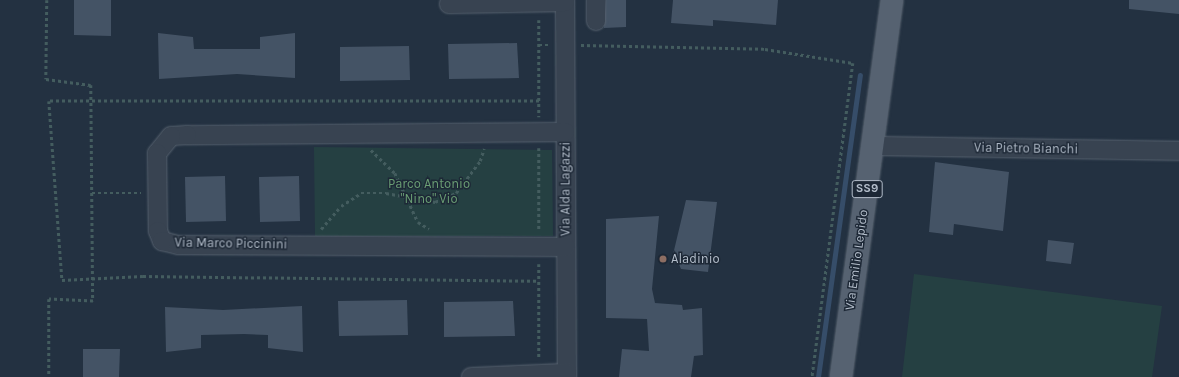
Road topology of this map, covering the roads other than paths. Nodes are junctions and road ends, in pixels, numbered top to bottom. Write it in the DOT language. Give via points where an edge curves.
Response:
graph roads {
  1 [pos="596,0"];
  2 [pos="892,0"];
  3 [pos="565,1"];
  4 [pos="449,4"];
  5 [pos="596,21"];
  6 [pos="566,132"];
  7 [pos="872,146"];
  8 [pos="1179,151"];
  9 [pos="566,247"];
  10 [pos="567,375"];
  11 [pos="471,377"];
  12 [pos="841,377"];
  1 -- 5 [label="street"];
  2 -- 7 [label="main road, Via Emilio Lepido / SS9"];
  3 -- 4 [label="street"];
  3 -- 6 [label="street, Via Alda Lagazzi"];
  6 -- 9 [label="street, Via Alda Lagazzi"];
  6 -- 9 [label="street, Via Marco Piccinini" via="171,136 157,153 162,241 178,245"];
  7 -- 8 [label="street, Via Pietro Bianchi"];
  7 -- 12 [label="main road, Via Emilio Lepido / SS9"];
  9 -- 10 [label="street, Via Alda Lagazzi"];
  10 -- 11 [label="street"];
}
